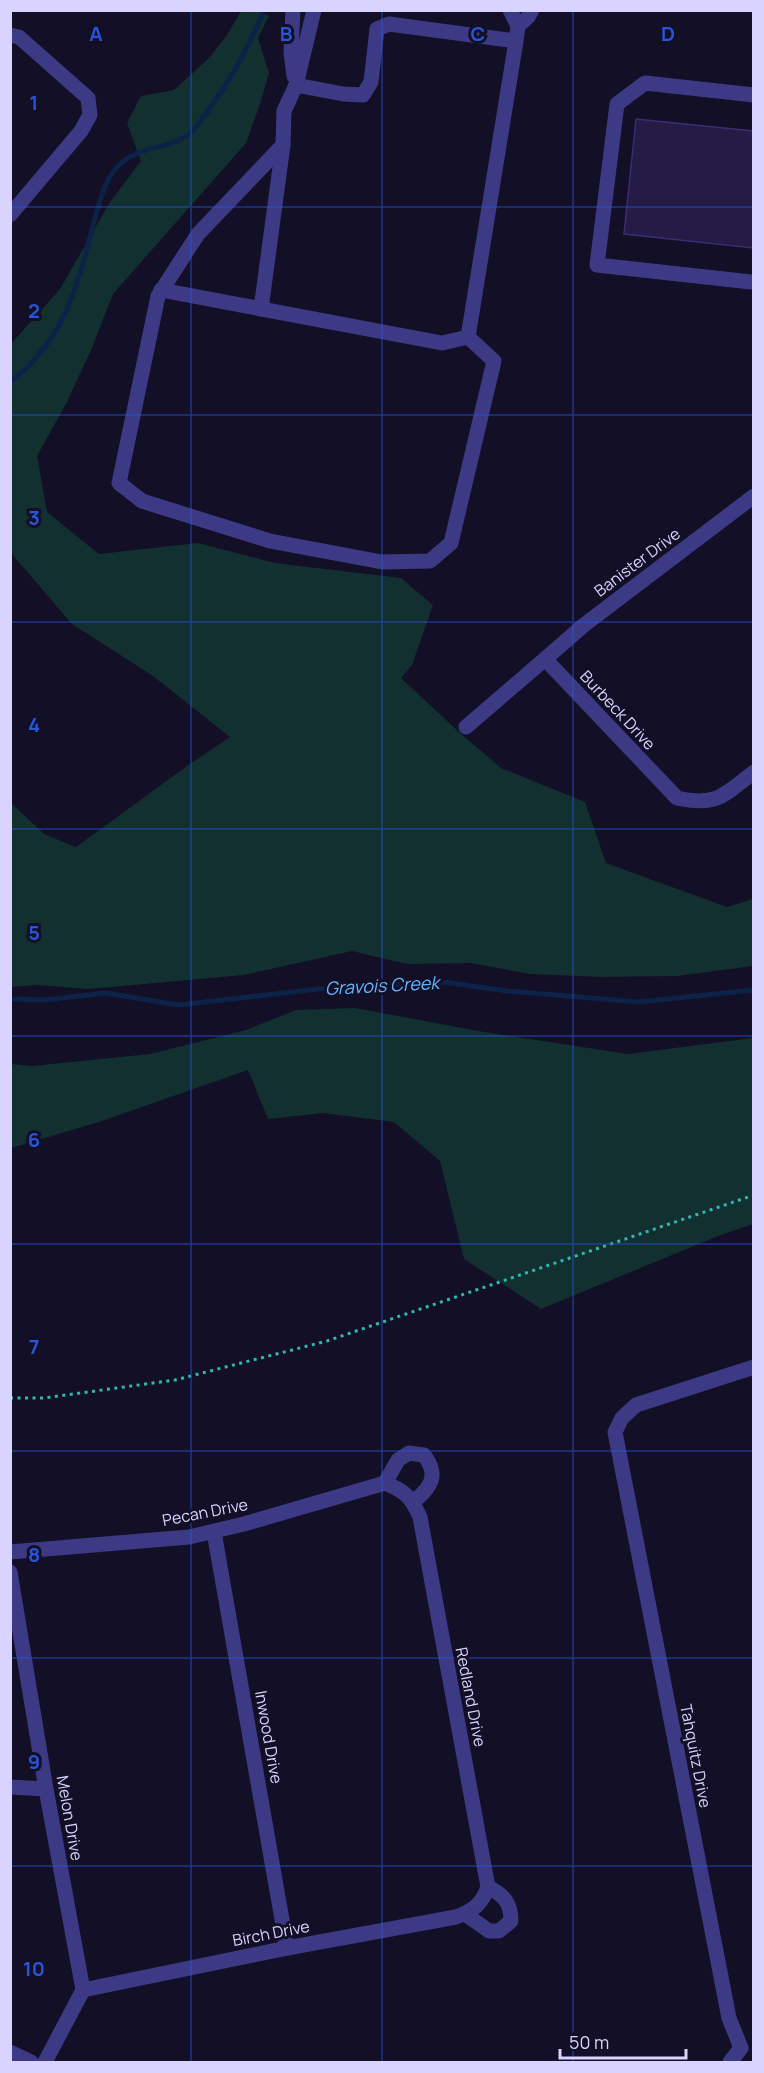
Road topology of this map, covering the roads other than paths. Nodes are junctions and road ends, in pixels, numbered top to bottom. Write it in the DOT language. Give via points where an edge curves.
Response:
graph roads {
  1 [pos="293,10"];
  2 [pos="314,10"];
  3 [pos="510,10"];
  4 [pos="532,10"];
  5 [pos="517,34"];
  6 [pos="15,36"];
  7 [pos="296,85"];
  8 [pos="753,95"];
  9 [pos="283,145"];
  10 [pos="10,215"];
  11 [pos="751,282"];
  12 [pos="161,290"];
  13 [pos="261,309"];
  14 [pos="468,337"];
  15 [pos="753,496"];
  16 [pos="545,659"];
  17 [pos="466,727"];
  18 [pos="753,772"];
  19 [pos="753,1367"];
  20 [pos="385,1483"];
  21 [pos="413,1502"];
  22 [pos="214,1532"];
  23 [pos="10,1552"];
  24 [pos="10,1572"];
  25 [pos="10,1787"];
  26 [pos="46,1789"];
  27 [pos="486,1893"];
  28 [pos="465,1914"];
  29 [pos="288,1948"];
  30 [pos="83,1990"];
  31 [pos="747,2047"];
  32 [pos="10,2052"];
  33 [pos="31,2062"];
  34 [pos="45,2062"];
  35 [pos="730,2062"];
  1 -- 7 [label="street" via="291,52"];
  2 -- 7 [label="street"];
  3 -- 5 [label="street"];
  4 -- 5 [label="street"];
  5 -- 7 [label="street" via="389,24 378,28 371,82 363,95"];
  5 -- 14 [label="street"];
  6 -- 10 [label="street" via="88,98 90,115"];
  7 -- 9 [label="street" via="284,111"];
  8 -- 11 [label="street" via="645,83 617,104 597,265"];
  9 -- 12 [label="street" via="198,234"];
  9 -- 13 [label="street"];
  12 -- 13 [label="street"];
  12 -- 14 [label="street" via="119,483 142,501 259,537 382,562 430,561 451,543 494,361"];
  13 -- 14 [label="street" via="442,343"];
  15 -- 16 [label="street, Banister Drive"];
  16 -- 17 [label="street"];
  16 -- 18 [label="street, Burbeck Drive" via="676,798 695,802 718,799"];
  19 -- 31 [label="street, Tahquitz Drive" via="636,1405 622,1418 615,1432 729,2018"];
  20 -- 21 [label="street, Redland Drive" via="401,1489"];
  20 -- 21 [label="street" via="399,1460 409,1453 424,1455 432,1466 432,1481"];
  20 -- 22 [label="street, Pecan Drive"];
  21 -- 27 [label="street, Redland Drive" via="420,1517"];
  22 -- 23 [label="street, Pecan Drive"];
  22 -- 29 [label="street, Inwood Drive"];
  24 -- 26 [label="street, Melon Drive"];
  25 -- 26 [label="street"];
  26 -- 30 [label="street, Melon Drive"];
  27 -- 28 [label="street, Birch Drive" via="473,1911"];
  27 -- 28 [label="street" via="500,1893 511,1909 511,1921 499,1931 489,1931"];
  28 -- 29 [label="street, Birch Drive"];
  29 -- 30 [label="street, Birch Drive"];
  30 -- 34 [label="street"];
  31 -- 35 [label="street"];
  32 -- 33 [label="street"];
}
